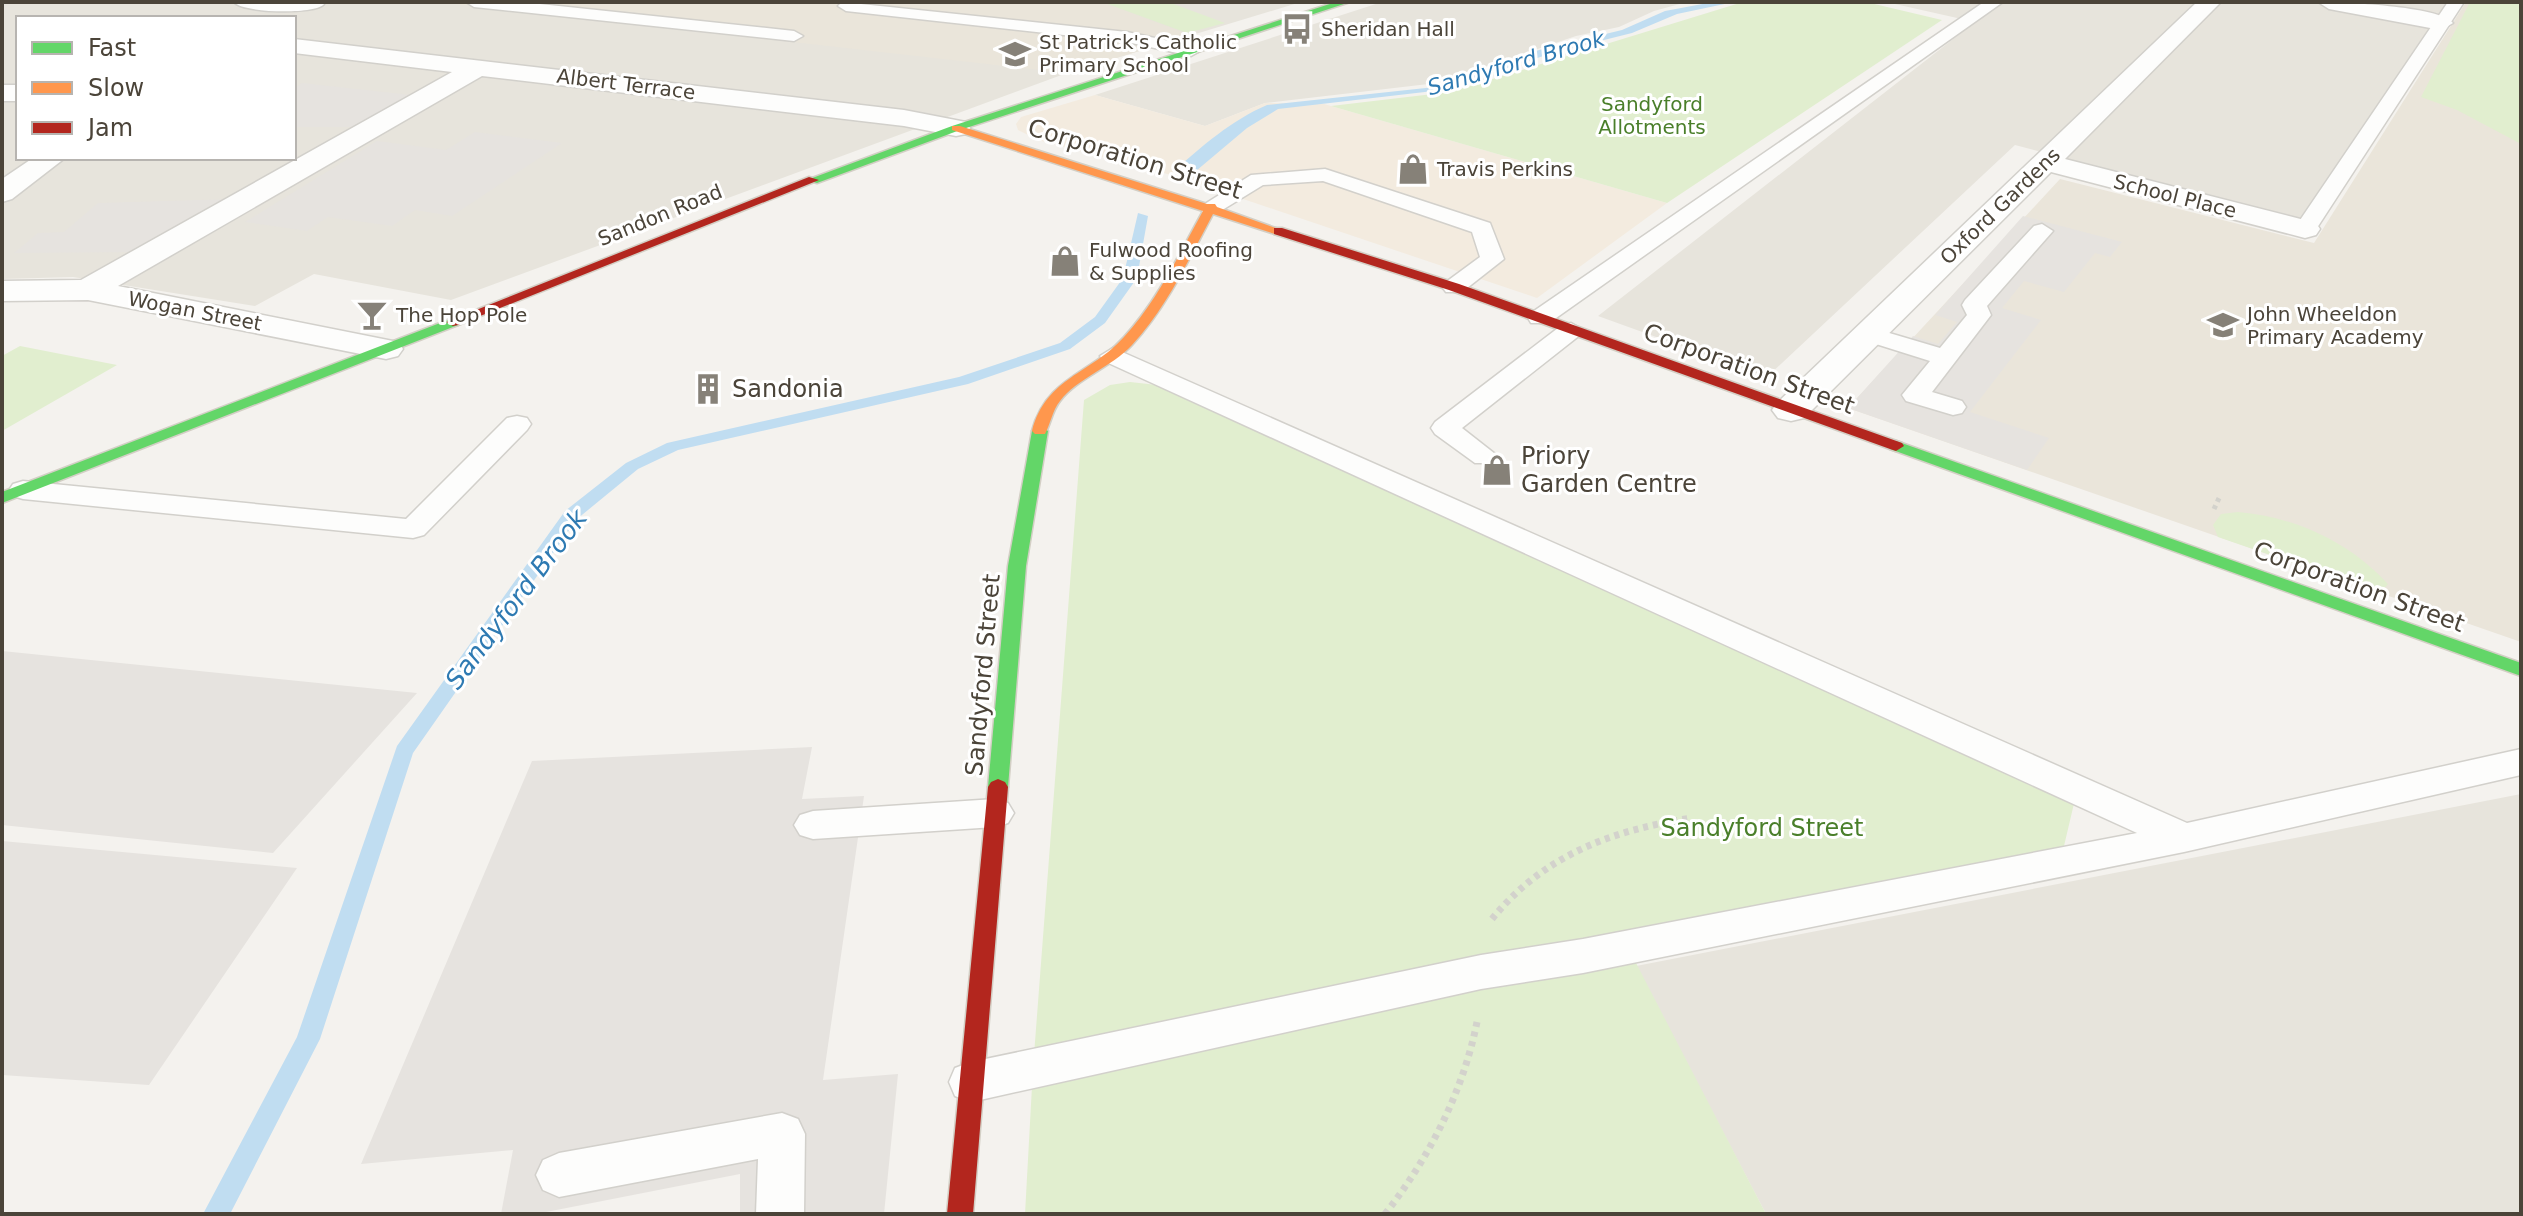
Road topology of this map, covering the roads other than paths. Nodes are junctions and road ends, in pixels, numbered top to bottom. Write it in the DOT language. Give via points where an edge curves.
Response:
graph roads {
  1 [pos="245,2"];
  2 [pos="474,2"];
  3 [pos="1345,2"];
  4 [pos="2210,2"];
  5 [pos="2329,2"];
  6 [pos="2456,2"];
  7 [pos="315,3"];
  8 [pos="1992,3"];
  9 [pos="846,6"];
  10 [pos="291,16"];
  11 [pos="2441,23"];
  12 [pos="794,36"];
  13 [pos="296,46"];
  14 [pos="1191,51"];
  15 [pos="481,66"];
  16 [pos="956,128"];
  17 [pos="48,160"];
  18 [pos="2045,162"];
  19 [pos="2,193"];
  20 [pos="1211,207"];
  21 [pos="2305,229"];
  22 [pos="2042,231"];
  23 [pos="1454,287"];
  24 [pos="88,290"];
  25 [pos="2,291"];
  26 [pos="1540,318"];
  27 [pos="1571,330"];
  28 [pos="1869,334"];
  29 [pos="386,349"];
  30 [pos="1113,356"];
  31 [pos="1946,358"];
  32 [pos="1953,407"];
  33 [pos="1791,410"];
  34 [pos="517,424"];
  35 [pos="1485,457"];
  36 [pos="13,494"];
  37 [pos="2521,670"];
  38 [pos="2521,762"];
  39 [pos="995,813"];
  40 [pos="813,825"];
  41 [pos="2184,838"];
  42 [pos="971,1082"];
  43 [pos="559,1175"];
  44 [pos="780,1214"];
  45 [pos="960,1214"];
  1 -- 7 [label="street"];
  2 -- 12 [label="lane"];
  3 -- 14 [label="street, Sandon Road"];
  4 -- 18 [label="street, Oxford Gardens"];
  5 -- 11 [label="street"];
  6 -- 11 [label="lane"];
  7 -- 10 [label="street"];
  8 -- 26 [label="lane"];
  9 -- 14 [label="lane" via="1127,37"];
  11 -- 21 [label="lane"];
  13 -- 15 [label="street, Albert Terrace"];
  14 -- 16 [label="street, Sandon Road"];
  15 -- 16 [label="street, Albert Terrace"];
  15 -- 24 [label="street"];
  16 -- 20 [label="street, Corporation Street"];
  16 -- 29 [label="street, Sandon Road" via="727,211"];
  17 -- 19 [label="street"];
  18 -- 21 [label="street, School Place"];
  18 -- 28 [label="street, Oxford Gardens"];
  20 -- 23 [label="street, Corporation Street"];
  20 -- 23 [label="lane" via="1258,179 1325,175 1482,228 1492,259"];
  20 -- 30 [label="street, Sandyford Street" via="1149,315"];
  22 -- 31 [label="lane" via="1974,305 1979,315"];
  23 -- 26 [label="street, Corporation Street"];
  24 -- 25 [label="street, Wogan Street"];
  24 -- 29 [label="street, Wogan Street"];
  26 -- 27 [label="street, Corporation Street"];
  27 -- 33 [label="street, Corporation Street"];
  27 -- 35 [label="lane" via="1445,428"];
  28 -- 31 [label="lane"];
  28 -- 33 [label="street, Oxford Gardens"];
  29 -- 36 [label="street, Sandon Road"];
  30 -- 39 [label="street, Sandyford Street" via="1058,390 1042,416 1017,566"];
  30 -- 41 [label="lane"];
  31 -- 32 [label="lane" via="1915,395"];
  33 -- 37 [label="street, Corporation Street"];
  34 -- 36 [label="lane" via="413,529"];
  38 -- 41 [label="lane"];
  39 -- 40 [label="lane"];
  39 -- 42 [label="street, Sandyford Street"];
  41 -- 42 [label="lane" via="1481,972"];
  42 -- 45 [label="street, Sandyford Street"];
  43 -- 44 [label="lane" via="782,1134"];
}
